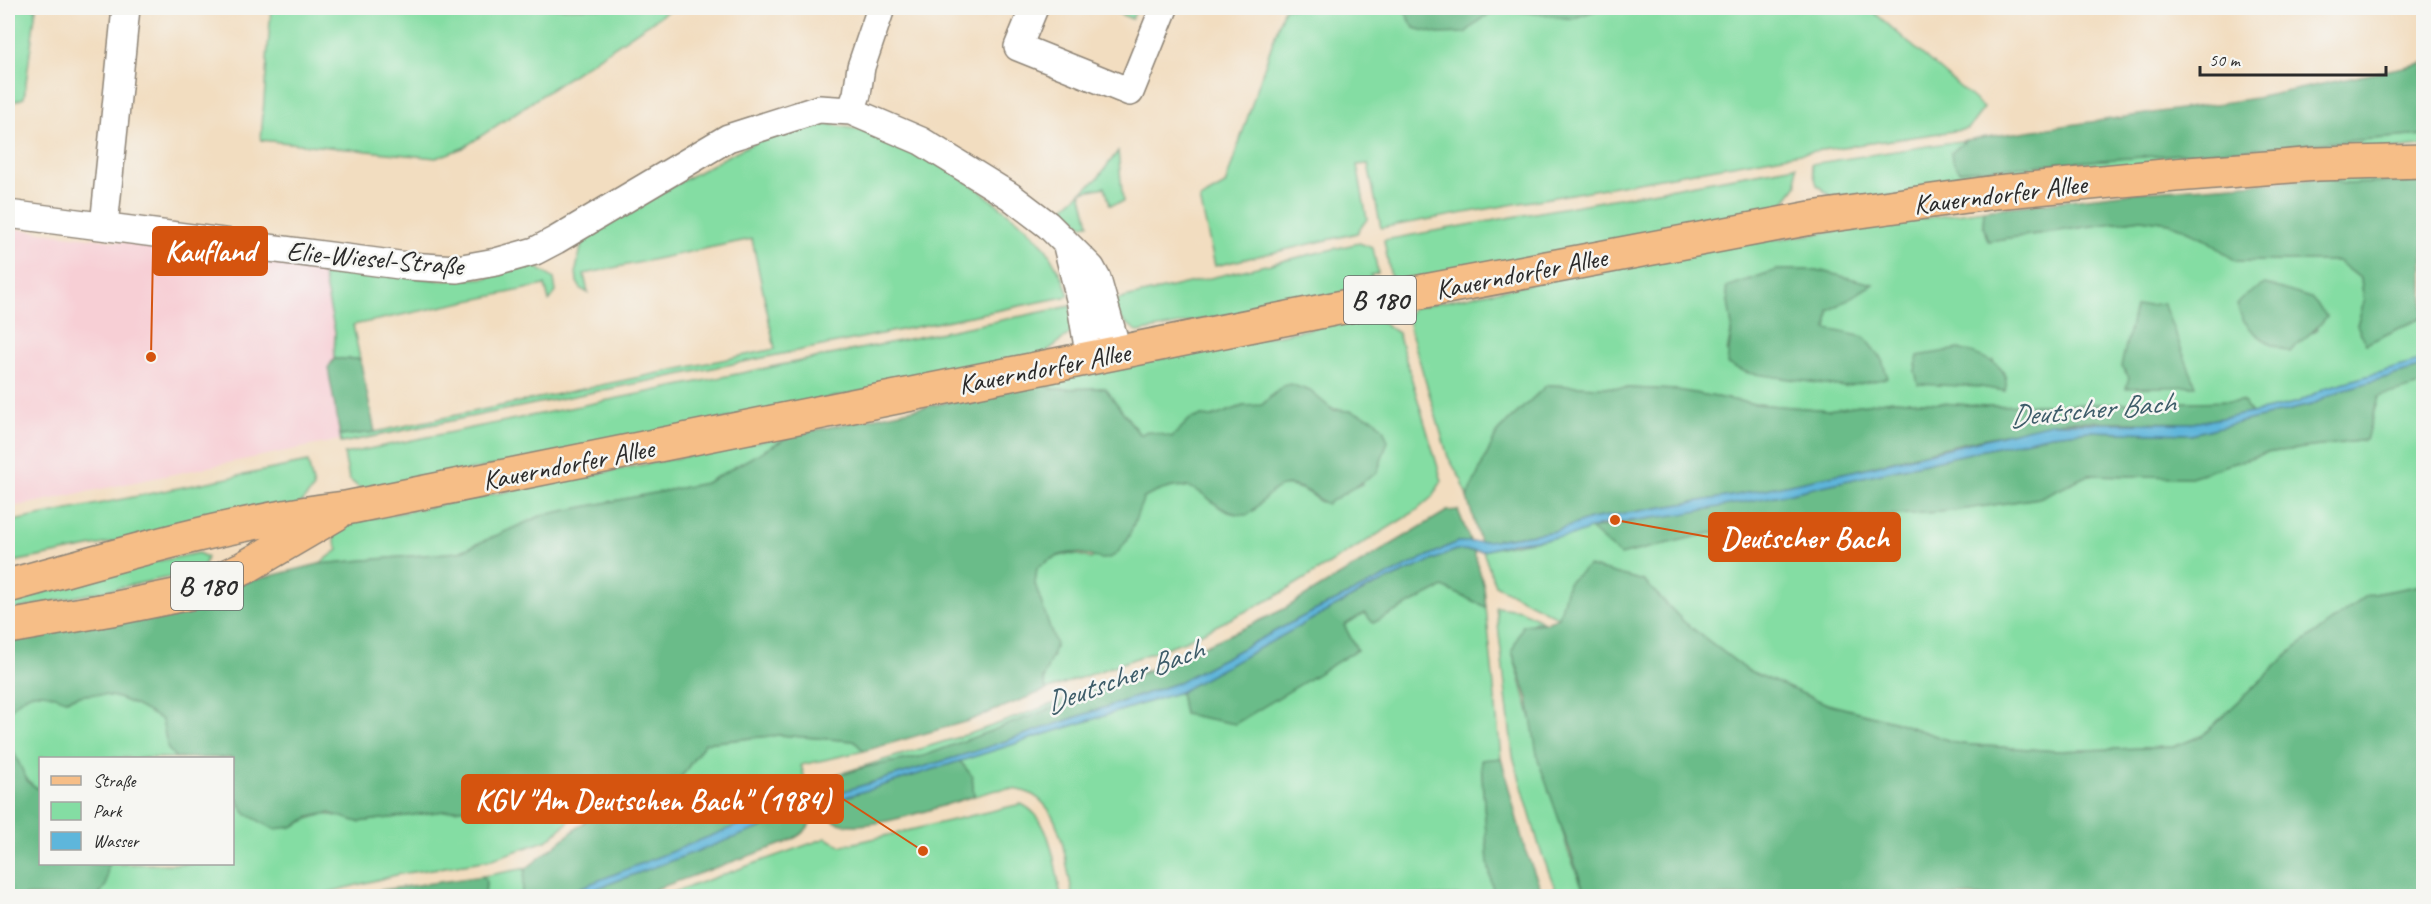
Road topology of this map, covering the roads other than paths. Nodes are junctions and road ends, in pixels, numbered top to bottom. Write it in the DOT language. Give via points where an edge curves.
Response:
graph roads {
  1 [pos="126,8"];
  2 [pos="882,8"];
  3 [pos="1034,8"];
  4 [pos="1164,8"];
  5 [pos="851,111"];
  6 [pos="2424,161"];
  7 [pos="8,214"];
  8 [pos="104,226"];
  9 [pos="1104,356"];
  10 [pos="346,508"];
  11 [pos="8,586"];
  12 [pos="8,627"];
  1 -- 8 [label="street"];
  2 -- 5 [label="street"];
  3 -- 4 [label="street" via="1018,47 1130,92"];
  5 -- 8 [label="street, Elie-Wiesel-Straße" via="819,109 728,138 535,251 475,267 407,266"];
  5 -- 9 [label="street, Elie-Wiesel-Straße" via="921,141 986,180 1048,225 1067,246 1080,299"];
  6 -- 9 [label="main road, Kauerndorfer Allee / B 180" via="2317,164 2175,175 1996,192 1811,218"];
  7 -- 8 [label="street, Elie-Wiesel-Straße"];
  9 -- 10 [label="main road, Kauerndorfer Allee / B 180"];
  10 -- 11 [label="main road, Kauerndorfer Allee / B 180" via="289,514 132,551"];
  10 -- 12 [label="main road, Kauerndorfer Allee / B 180" via="244,568 190,593"];
}
